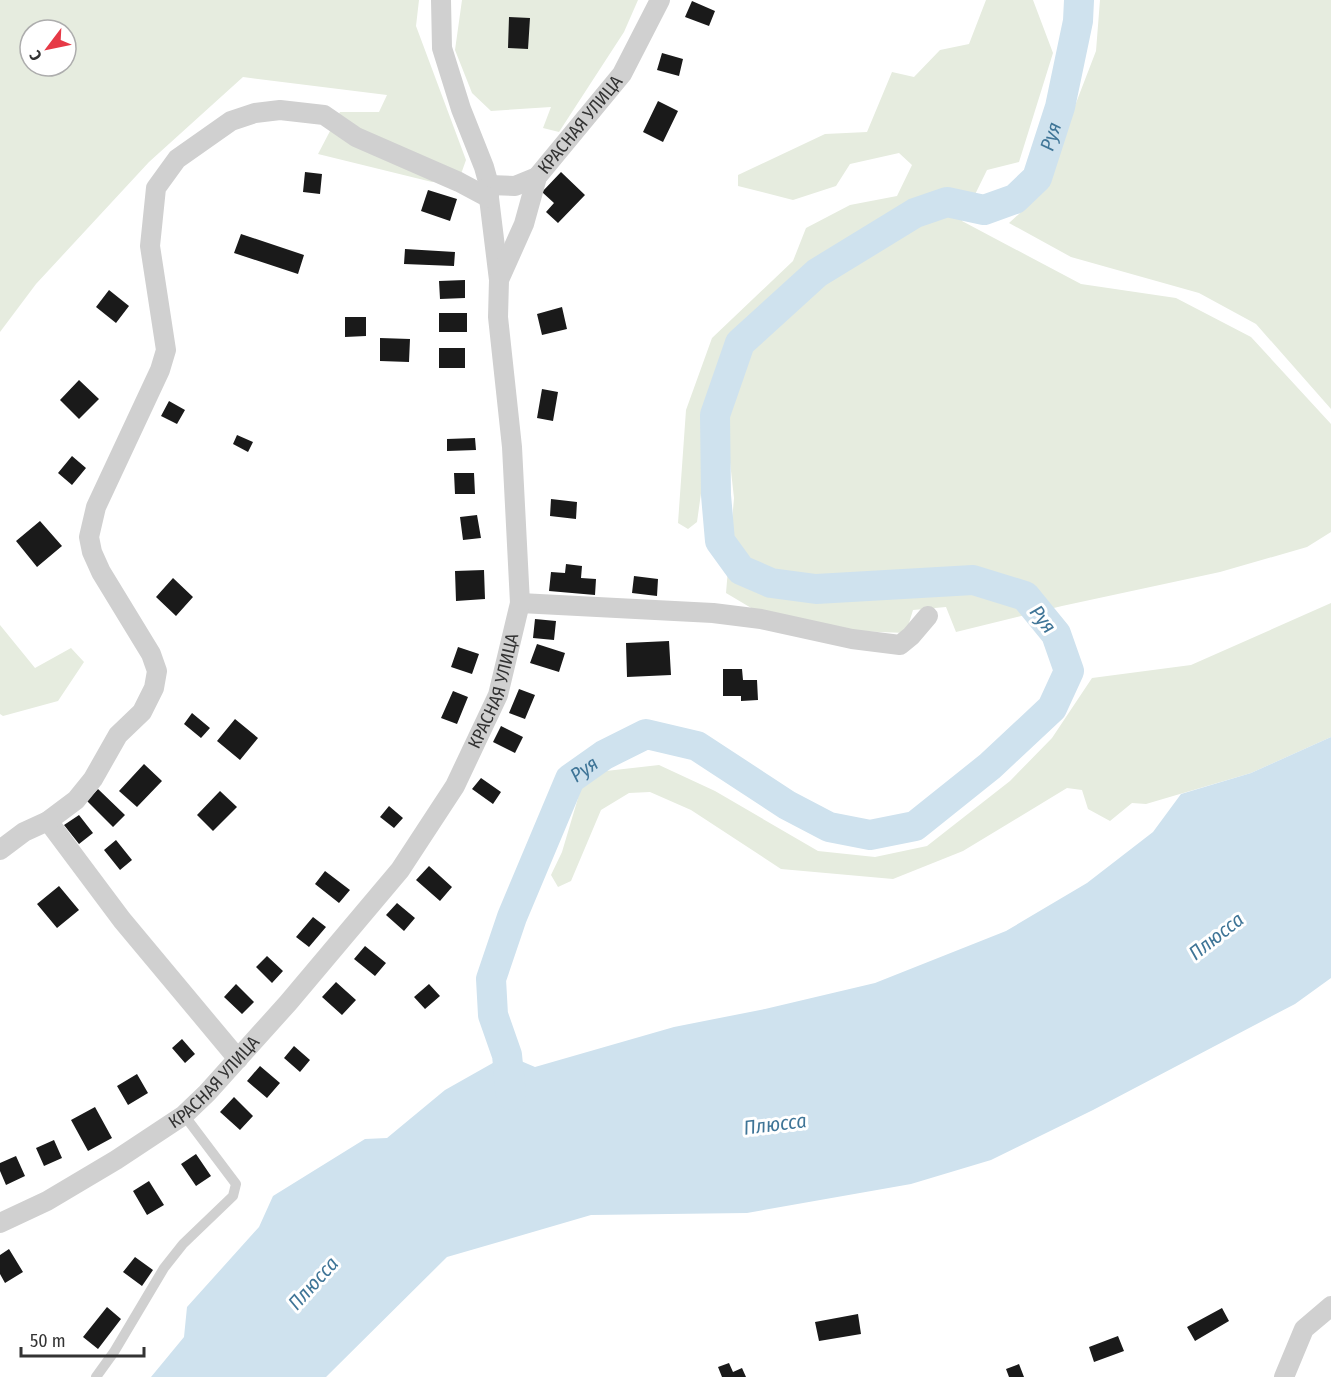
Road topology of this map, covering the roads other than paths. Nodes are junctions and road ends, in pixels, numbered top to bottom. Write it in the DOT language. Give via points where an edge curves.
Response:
graph roads {
  1 [pos="441,0"];
  2 [pos="660,0"];
  3 [pos="537,177"];
  4 [pos="489,191"];
  5 [pos="499,280"];
  6 [pos="520,603"];
  7 [pos="928,616"];
  8 [pos="48,820"];
  9 [pos="0,850"];
  10 [pos="238,1059"];
  11 [pos="184,1115"];
  12 [pos="0,1223"];
  13 [pos="1331,1306"];
  14 [pos="96,1377"];
  15 [pos="1284,1377"];
  1 -- 4 [label="street" via="442,48"];
  2 -- 3 [label="street, КРАСНАЯ УЛИЦА" via="622,74"];
  3 -- 4 [label="street"];
  3 -- 5 [label="street, КРАСНАЯ УЛИЦА" via="524,224"];
  4 -- 5 [label="street"];
  4 -- 8 [label="street" via="356,137 324,115 280,110 255,112 231,122 177,159 156,188 150,246 166,350 96,507 89,537 101,572 151,654 157,671 154,688 142,712 118,735 93,779 76,800"];
  5 -- 6 [label="street, КРАСНАЯ УЛИЦА" via="498,317 512,447"];
  6 -- 7 [label="street" via="713,613 900,645"];
  6 -- 10 [label="street, КРАСНАЯ УЛИЦА" via="498,696 455,786 400,870"];
  8 -- 9 [label="street"];
  8 -- 10 [label="street" via="122,920"];
  10 -- 11 [label="street, КРАСНАЯ УЛИЦА"];
  11 -- 12 [label="street, КРАСНАЯ УЛИЦА" via="47,1201"];
  11 -- 14 [label="lane" via="236,1184 234,1196 183,1244 164,1268"];
  13 -- 15 [label="street" via="1304,1329"];
}
